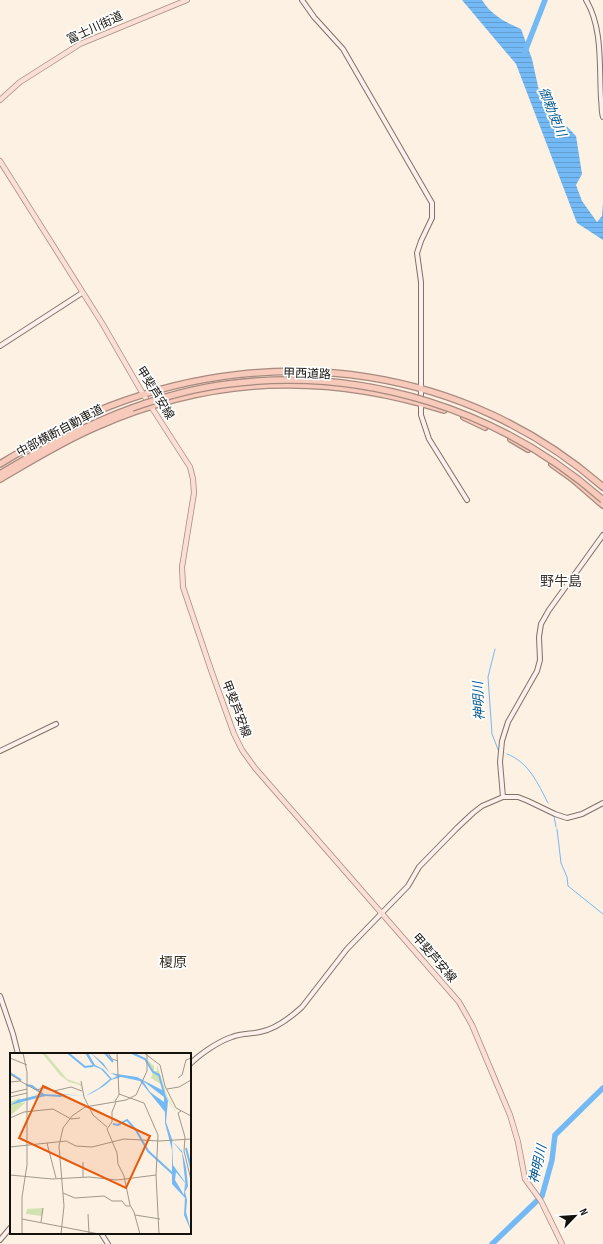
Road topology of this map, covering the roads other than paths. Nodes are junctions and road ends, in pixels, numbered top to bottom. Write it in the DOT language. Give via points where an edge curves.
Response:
graph roads {
  1 [pos="186,0"];
  2 [pos="302,0"];
  3 [pos="586,0"];
  4 [pos="0,100"];
  5 [pos="603,117"];
  6 [pos="0,161"];
  7 [pos="82,293"];
  8 [pos="0,346"];
  9 [pos="422,388"];
  10 [pos="143,394"];
  11 [pos="421,403"];
  12 [pos="151,406"];
  13 [pos="0,464"];
  14 [pos="0,477"];
  15 [pos="603,487"];
  16 [pos="467,500"];
  17 [pos="603,500"];
  18 [pos="603,505"];
  19 [pos="603,535"];
  20 [pos="56,724"];
  21 [pos="0,751"];
  22 [pos="503,797"];
  23 [pos="603,802"];
  24 [pos="382,913"];
  25 [pos="0,996"];
  26 [pos="18,1053"];
  27 [pos="191,1063"];
  28 [pos="10,1229"];
  29 [pos="102,1234"];
  30 [pos="0,1240"];
  31 [pos="108,1244"];
  32 [pos="562,1244"];
  1 -- 4 [label="main road, 富士川街道" via="84,42 25,78"];
  2 -- 9 [label="street" via="342,49 432,203 432,218 417,253 421,282"];
  3 -- 5 [label="street" via="591,6 598,29"];
  6 -- 7 [label="main road, 甲斐芦安線"];
  7 -- 8 [label="street"];
  7 -- 10 [label="main road, 甲斐芦安線"];
  9 -- 10 [label="highway, 甲西道路" via="352,375 317,371 279,371 213,377"];
  9 -- 11 [label="street"];
  9 -- 15 [label="highway, 甲西道路" via="474,407 522,430"];
  10 -- 12 [label="main road, 甲斐芦安線"];
  10 -- 13 [label="highway, 甲西道路" via="74,422"];
  11 -- 12 [label="highway, 甲西道路" via="330,385 280,384 208,392"];
  11 -- 16 [label="street" via="421,415 429,439"];
  11 -- 18 [label="highway, 甲西道路" via="468,419 511,439 573,479"];
  12 -- 14 [label="highway, 甲西道路" via="95,427"];
  12 -- 24 [label="main road, 甲斐芦安線" via="186,460 192,476 194,493 182,567 183,587 238,743 255,768"];
  14 -- 17 [label="highway, 中部横断自動車道, bridge" via="33,454 80,429 132,408 180,393 248,382 311,381 377,388 469,415 525,443 561,466"];
  19 -- 22 [label="street" via="541,624 537,672 508,722 502,741 500,762"];
  20 -- 21 [label="street"];
  22 -- 23 [label="street" via="528,800 567,818 582,814"];
  22 -- 24 [label="street" via="482,806 456,828 419,867 408,886"];
  24 -- 27 [label="street" via="347,949 296,1013 267,1031 231,1037"];
  24 -- 32 [label="main road, 甲斐芦安線" via="459,1002 472,1025 516,1132 525,1179 541,1202"];
  25 -- 26 [label="street"];
  28 -- 30 [label="street"];
  29 -- 31 [label="street"];
}
